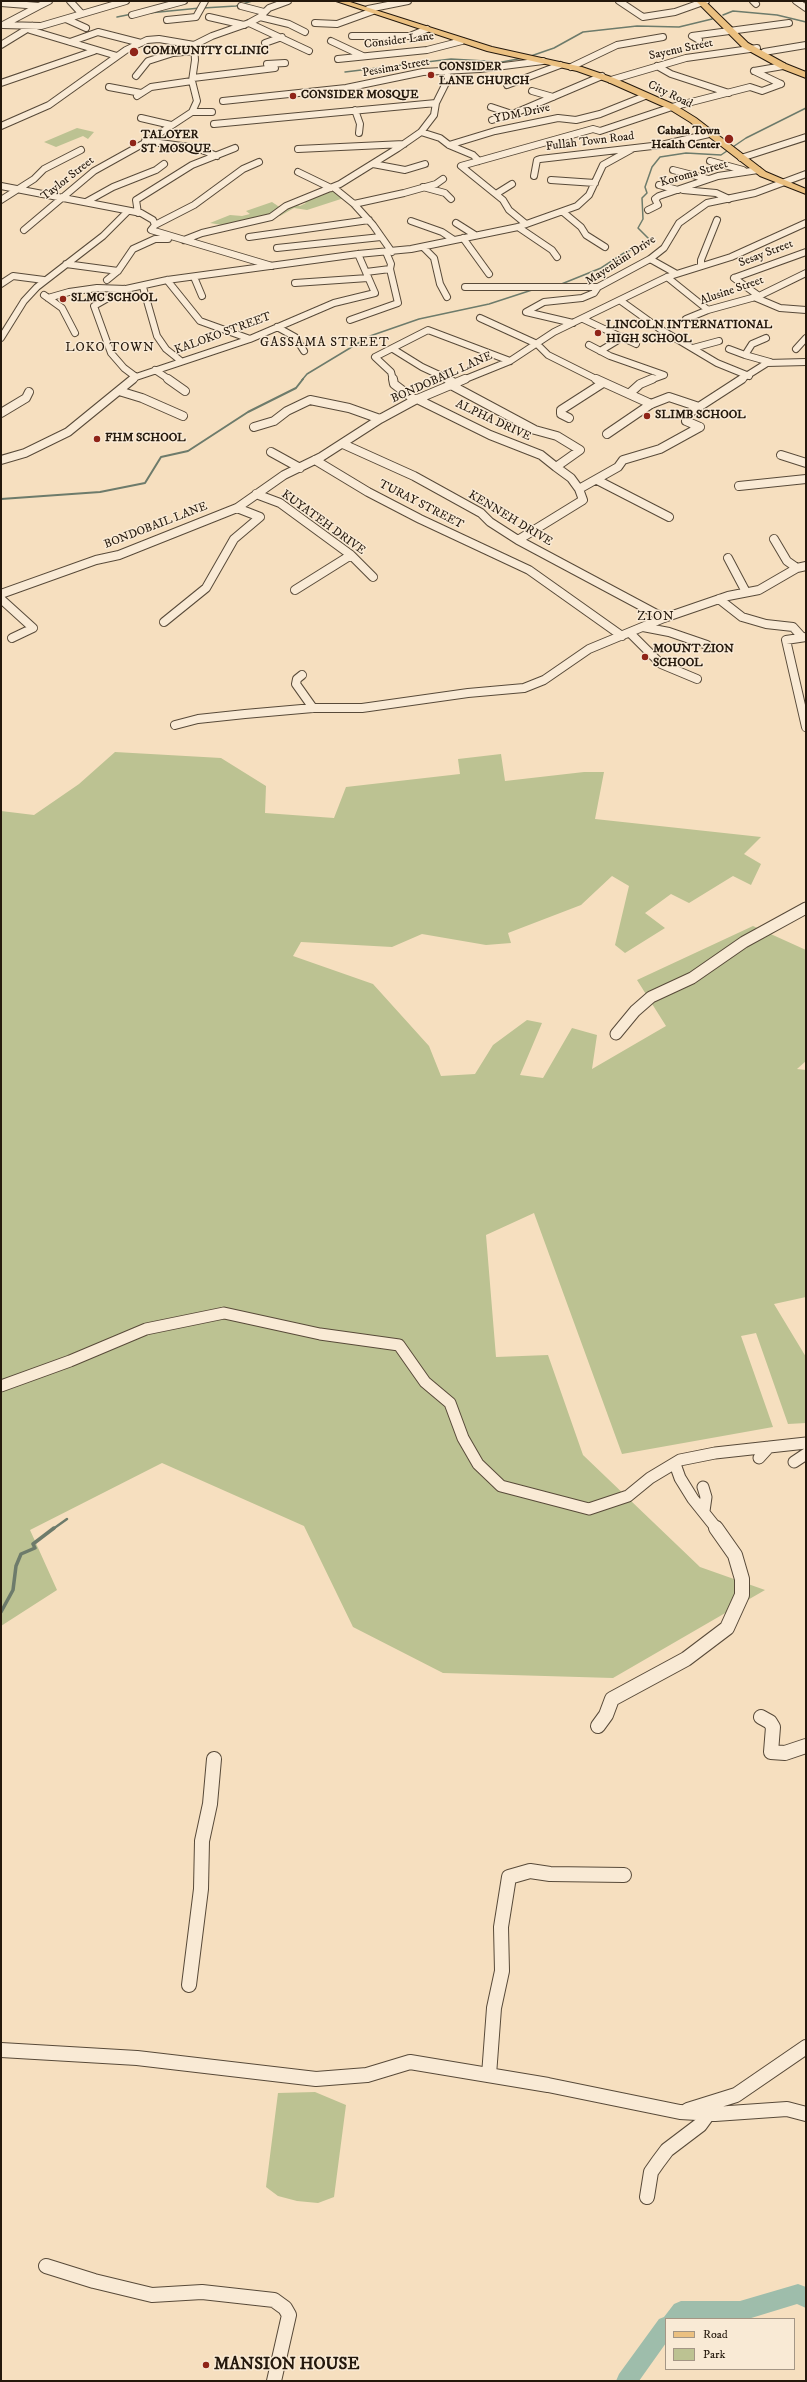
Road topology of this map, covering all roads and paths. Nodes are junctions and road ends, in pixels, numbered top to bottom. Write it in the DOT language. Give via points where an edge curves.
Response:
graph roads {
  1 [pos="49,1"];
  2 [pos="70,1"];
  3 [pos="99,1"];
  4 [pos="126,1"];
  5 [pos="184,1"];
  6 [pos="205,1"];
  7 [pos="288,1"];
  8 [pos="340,1"];
  9 [pos="408,1"];
  10 [pos="627,1"];
  11 [pos="703,1"];
  12 [pos="796,1"];
  13 [pos="620,2"];
  14 [pos="1,3"];
  15 [pos="39,6"];
  16 [pos="241,6"];
  17 [pos="106,7"];
  18 [pos="806,8"];
  19 [pos="370,10"];
  20 [pos="23,14"];
  21 [pos="82,14"];
  22 [pos="132,14"];
  23 [pos="8,15"];
  24 [pos="262,15"];
  25 [pos="208,17"];
  26 [pos="66,19"];
  27 [pos="167,20"];
  28 [pos="315,23"];
  29 [pos="789,23"];
  30 [pos="246,24"];
  31 [pos="29,28"];
  32 [pos="86,28"];
  33 [pos="427,29"];
  34 [pos="775,31"];
  35 [pos="735,32"];
  36 [pos="146,35"];
  37 [pos="352,36"];
  38 [pos="410,36"];
  39 [pos="280,37"];
  40 [pos="663,37"];
  41 [pos="159,39"];
  42 [pos="699,40"];
  43 [pos="331,41"];
  44 [pos="462,41"];
  45 [pos="70,42"];
  46 [pos="141,43"];
  47 [pos="265,43"];
  48 [pos="1,45"];
  49 [pos="806,45"];
  50 [pos="194,48"];
  51 [pos="757,49"];
  52 [pos="94,51"];
  53 [pos="309,51"];
  54 [pos="422,51"];
  55 [pos="108,54"];
  56 [pos="117,56"];
  57 [pos="363,56"];
  58 [pos="338,59"];
  59 [pos="543,61"];
  60 [pos="285,63"];
  61 [pos="560,65"];
  62 [pos="216,66"];
  63 [pos="657,66"];
  64 [pos="783,66"];
  65 [pos="571,67"];
  66 [pos="275,68"];
  67 [pos="62,70"];
  68 [pos="448,71"];
  69 [pos="246,72"];
  70 [pos="806,74"];
  71 [pos="219,75"];
  72 [pos="136,76"];
  73 [pos="602,76"];
  74 [pos="193,80"];
  75 [pos="611,80"];
  76 [pos="1,83"];
  77 [pos="507,85"];
  78 [pos="109,87"];
  79 [pos="532,91"];
  80 [pos="729,93"];
  81 [pos="645,96"];
  82 [pos="553,97"];
  83 [pos="222,101"];
  84 [pos="436,103"];
  85 [pos="509,106"];
  86 [pos="491,107"];
  87 [pos="672,107"];
  88 [pos="355,110"];
  89 [pos="500,110"];
  90 [pos="192,112"];
  91 [pos="212,112"];
  92 [pos="513,114"];
  93 [pos="545,114"];
  94 [pos="141,118"];
  95 [pos="558,118"];
  96 [pos="492,120"];
  97 [pos="214,124"];
  98 [pos="171,125"];
  99 [pos="1,126"];
  100 [pos="421,132"];
  101 [pos="359,133"];
  102 [pos="709,134"];
  103 [pos="806,136"];
  104 [pos="655,139"];
  105 [pos="146,141"];
  106 [pos="405,144"];
  107 [pos="449,145"];
  108 [pos="661,145"];
  109 [pos="235,148"];
  110 [pos="298,149"];
  111 [pos="632,149"];
  112 [pos="81,150"];
  113 [pos="218,156"];
  114 [pos="741,158"];
  115 [pos="479,161"];
  116 [pos="710,161"];
  117 [pos="260,162"];
  118 [pos="164,164"];
  119 [pos="373,164"];
  120 [pos="425,164"];
  121 [pos="673,170"];
  122 [pos="758,170"];
  123 [pos="298,172"];
  124 [pos="749,172"];
  125 [pos="806,174"];
  126 [pos="534,176"];
  127 [pos="443,179"];
  128 [pos="708,179"];
  129 [pos="551,180"];
  130 [pos="782,182"];
  131 [pos="595,183"];
  132 [pos="512,184"];
  133 [pos="659,185"];
  134 [pos="2,187"];
  135 [pos="332,187"];
  136 [pos="423,187"];
  137 [pos="17,189"];
  138 [pos="680,190"];
  139 [pos="806,192"];
  140 [pos="496,194"];
  141 [pos="62,197"];
  142 [pos="451,199"];
  143 [pos="729,199"];
  144 [pos="1,200"];
  145 [pos="86,202"];
  146 [pos="354,204"];
  147 [pos="648,210"];
  148 [pos="128,211"];
  149 [pos="138,212"];
  150 [pos="563,212"];
  151 [pos="369,220"];
  152 [pos="717,220"];
  153 [pos="411,221"];
  154 [pos="456,224"];
  155 [pos="526,224"];
  156 [pos="155,225"];
  157 [pos="805,225"];
  158 [pos="518,227"];
  159 [pos="24,230"];
  160 [pos="475,235"];
  161 [pos="248,237"];
  162 [pos="381,237"];
  163 [pos="463,238"];
  164 [pos="182,240"];
  165 [pos="454,240"];
  166 [pos="605,247"];
  167 [pos="277,248"];
  168 [pos="423,248"];
  169 [pos="389,252"];
  170 [pos="806,252"];
  171 [pos="358,254"];
  172 [pos="557,257"];
  173 [pos="650,259"];
  174 [pos="66,264"];
  175 [pos="701,265"];
  176 [pos="273,266"];
  177 [pos="390,269"];
  178 [pos="118,271"];
  179 [pos="806,272"];
  180 [pos="675,273"];
  181 [pos="489,274"];
  182 [pos="367,275"];
  183 [pos="667,276"];
  184 [pos="194,277"];
  185 [pos="44,280"];
  186 [pos="108,280"];
  187 [pos="167,280"];
  188 [pos="295,283"];
  189 [pos="1,284"];
  190 [pos="37,287"];
  191 [pos="143,287"];
  192 [pos="465,287"];
  193 [pos="598,287"];
  194 [pos="126,289"];
  195 [pos="202,296"];
  196 [pos="757,296"];
  197 [pos="447,297"];
  198 [pos="48,298"];
  199 [pos="621,301"];
  200 [pos="708,310"];
  201 [pos="806,310"];
  202 [pos="480,318"];
  203 [pos="583,319"];
  204 [pos="686,319"];
  205 [pos="350,320"];
  206 [pos="573,323"];
  207 [pos="277,327"];
  208 [pos="75,333"];
  209 [pos="623,337"];
  210 [pos="1,338"];
  211 [pos="766,338"];
  212 [pos="806,338"];
  213 [pos="250,339"];
  214 [pos="719,341"];
  215 [pos="537,344"];
  216 [pos="636,344"];
  217 [pos="736,344"];
  218 [pos="589,345"];
  219 [pos="693,348"];
  220 [pos="393,349"];
  221 [pos="729,349"];
  222 [pos="796,349"];
  223 [pos="304,351"];
  224 [pos="600,351"];
  225 [pos="747,352"];
  226 [pos="181,361"];
  227 [pos="510,361"];
  228 [pos="770,362"];
  229 [pos="806,362"];
  230 [pos="155,370"];
  231 [pos="749,376"];
  232 [pos="136,377"];
  233 [pos="603,383"];
  234 [pos="453,384"];
  235 [pos="119,391"];
  236 [pos="184,391"];
  237 [pos="29,392"];
  238 [pos="630,393"];
  239 [pos="416,399"];
  240 [pos="651,404"];
  241 [pos="700,407"];
  242 [pos="1,413"];
  243 [pos="183,416"];
  244 [pos="569,418"];
  245 [pos="380,419"];
  246 [pos="254,427"];
  247 [pos="607,434"];
  248 [pos="343,444"];
  249 [pos="271,452"];
  250 [pos="781,455"];
  251 [pos="1,460"];
  252 [pos="315,460"];
  253 [pos="806,462"];
  254 [pos="556,467"];
  255 [pos="300,468"];
  256 [pos="806,479"];
  257 [pos="597,480"];
  258 [pos="739,486"];
  259 [pos="579,489"];
  260 [pos="256,494"];
  261 [pos="237,508"];
  262 [pos="669,517"];
  263 [pos="774,539"];
  264 [pos="518,540"];
  265 [pos="351,555"];
  266 [pos="728,558"];
  267 [pos="802,567"];
  268 [pos="373,577"];
  269 [pos="295,590"];
  270 [pos="746,592"];
  271 [pos="1,594"];
  272 [pos="1,599"];
  273 [pos="719,599"];
  274 [pos="664,618"];
  275 [pos="164,622"];
  276 [pos="643,627"];
  277 [pos="626,634"];
  278 [pos="804,637"];
  279 [pos="12,638"];
  280 [pos="707,645"];
  281 [pos="302,675"];
  282 [pos="697,679"];
  283 [pos="802,683"];
  284 [pos="313,708"];
  285 [pos="175,725"];
  286 [pos="806,727"];
  287 [pos="806,908"];
  288 [pos="616,1034"];
  289 [pos="1,1386"];
  290 [pos="806,1443"];
  291 [pos="769,1447"];
  292 [pos="806,1454"];
  293 [pos="759,1458"];
  294 [pos="794,1462"];
  295 [pos="675,1464"];
  296 [pos="703,1487"];
  297 [pos="704,1511"];
  298 [pos="761,1717"];
  299 [pos="598,1726"];
  300 [pos="806,1746"];
  301 [pos="214,1759"];
  302 [pos="624,1875"];
  303 [pos="189,1985"];
  304 [pos="806,2047"];
  305 [pos="1,2050"];
  306 [pos="489,2075"];
  307 [pos="680,2112"];
  308 [pos="708,2114"];
  309 [pos="806,2114"];
  310 [pos="647,2197"];
  311 [pos="46,2266"];
  312 [pos="274,2381"];
  1 -- 15 [label="street"];
  2 -- 21 [label="street"];
  3 -- 17 [label="street"];
  4 -- 17 [label="street"];
  5 -- 22 [label="street"];
  6 -- 27 [label="street" via="196,17"];
  7 -- 24 [label="street" via="269,8"];
  8 -- 19 [label="main road"];
  9 -- 19 [label="street"];
  10 -- 13 [label="street"];
  11 -- 13 [label="street" via="675,12 643,17"];
  11 -- 35 [label="highway"];
  12 -- 18 [label="street"];
  14 -- 15 [label="street"];
  15 -- 20 [label="street"];
  16 -- 24 [label="street"];
  17 -- 21 [label="street"];
  19 -- 28 [label="street" via="337,24"];
  19 -- 33 [label="main road"];
  20 -- 23 [label="street"];
  20 -- 31 [label="street" via="3,25"];
  21 -- 26 [label="street"];
  24 -- 30 [label="street"];
  24 -- 39 [label="street" via="305,32"];
  25 -- 30 [label="street"];
  26 -- 31 [label="street"];
  26 -- 32 [label="street"];
  29 -- 35 [label="street"];
  30 -- 39 [label="street"];
  30 -- 50 [label="street"];
  31 -- 45 [label="street"];
  31 -- 48 [label="street"];
  33 -- 38 [label="street"];
  33 -- 44 [label="main road"];
  34 -- 35 [label="street"];
  35 -- 42 [label="street" via="692,37"];
  35 -- 51 [label="highway"];
  35 -- 51 [label="highway"];
  36 -- 41 [label="street"];
  37 -- 38 [label="street"];
  38 -- 54 [label="street"];
  39 -- 47 [label="street"];
  39 -- 53 [label="street"];
  40 -- 65 [label="street" via="617,45"];
  41 -- 46 [label="street"];
  41 -- 50 [label="street"];
  43 -- 57 [label="street"];
  44 -- 54 [label="street, Consider Lane"];
  44 -- 59 [label="main road, City Road"];
  45 -- 46 [label="street" via="98,32"];
  45 -- 52 [label="street"];
  46 -- 56 [label="street"];
  49 -- 51 [label="street, Sayenu Street"];
  50 -- 72 [label="street" via="148,61"];
  50 -- 74 [label="street"];
  51 -- 63 [label="street, Sayenu Street" via="698,56"];
  51 -- 64 [label="highway"];
  51 -- 70 [label="highway"];
  52 -- 55 [label="street"];
  52 -- 76 [label="street"];
  54 -- 57 [label="street, Consider Lane"];
  55 -- 56 [label="street"];
  55 -- 67 [label="street"];
  56 -- 99 [label="street" via="49,105"];
  57 -- 58 [label="street, Consider Lane"];
  59 -- 61 [label="main road, City Road"];
  59 -- 68 [label="street, Pessima Street"];
  60 -- 69 [label="street" via="251,66"];
  61 -- 65 [label="main road, City Road"];
  61 -- 77 [label="street"];
  62 -- 71 [label="street"];
  63 -- 75 [label="street, Sayenu Street"];
  63 -- 80 [label="street" via="671,74"];
  64 -- 70 [label="highway"];
  64 -- 80 [label="street" via="754,71 781,84 762,92 750,87"];
  65 -- 73 [label="main road, City Road"];
  66 -- 69 [label="street"];
  68 -- 83 [label="street, Pessima Street" via="406,74 346,88"];
  68 -- 84 [label="street" via="448,79"];
  69 -- 71 [label="street"];
  71 -- 74 [label="street"];
  73 -- 75 [label="main road, City Road"];
  73 -- 82 [label="street"];
  74 -- 78 [label="street" via="160,85 139,95"];
  74 -- 90 [label="street" via="197,101"];
  75 -- 81 [label="main road, City Road"];
  79 -- 82 [label="street"];
  80 -- 87 [label="street"];
  81 -- 87 [label="main road, City Road"];
  81 -- 95 [label="street, YDM Drive" via="600,114 576,120"];
  82 -- 92 [label="street"];
  84 -- 88 [label="street"];
  84 -- 100 [label="street" via="434,114"];
  85 -- 89 [label="street"];
  86 -- 89 [label="street"];
  87 -- 102 [label="main road, City Road"];
  87 -- 115 [label="street" via="600,131 593,129"];
  88 -- 97 [label="street"];
  88 -- 101 [label="street" via="360,124"];
  89 -- 92 [label="street"];
  90 -- 91 [label="street"];
  90 -- 98 [label="street, Taylor Street"];
  92 -- 96 [label="street"];
  93 -- 95 [label="street"];
  94 -- 98 [label="street"];
  95 -- 107 [label="street, YDM Drive" via="495,131"];
  98 -- 105 [label="street, Taylor Street"];
  100 -- 106 [label="street"];
  100 -- 107 [label="street" via="440,138"];
  102 -- 108 [label="street, Fullah Town Road"];
  102 -- 114 [label="main road, City Road"];
  103 -- 114 [label="street"];
  104 -- 108 [label="street"];
  105 -- 113 [label="street" via="197,148"];
  105 -- 141 [label="street, Taylor Street" via="94,171"];
  106 -- 110 [label="street"];
  106 -- 119 [label="street"];
  107 -- 115 [label="street"];
  108 -- 111 [label="street, Fullah Town Road"];
  109 -- 113 [label="street"];
  111 -- 126 [label="street, Fullah Town Road" via="540,159 537,160"];
  111 -- 131 [label="street" via="603,165"];
  112 -- 137 [label="street" via="44,169 34,179"];
  113 -- 149 [label="street" via="192,165 136,200"];
  114 -- 122 [label="main road, City Road"];
  115 -- 140 [label="street" via="460,167"];
  116 -- 124 [label="street"];
  117 -- 156 [label="street" via="243,169 194,205"];
  118 -- 145 [label="street"];
  119 -- 120 [label="street" via="405,170"];
  119 -- 135 [label="street"];
  121 -- 128 [label="street"];
  122 -- 124 [label="street, Koroma Street"];
  122 -- 130 [label="main road, City Road"];
  123 -- 135 [label="street"];
  124 -- 128 [label="street, Koroma Street"];
  125 -- 130 [label="street, Mayenkini Drive"];
  127 -- 136 [label="street" via="436,184"];
  128 -- 138 [label="street, Koroma Street"];
  129 -- 131 [label="street"];
  130 -- 139 [label="main road, City Road"];
  130 -- 143 [label="street, Mayenkini Drive" via="755,193"];
  131 -- 150 [label="street" via="584,200"];
  132 -- 140 [label="street"];
  133 -- 138 [label="street"];
  134 -- 137 [label="street"];
  135 -- 146 [label="street"];
  135 -- 164 [label="street" via="286,206 271,217"];
  136 -- 142 [label="street" via="445,193"];
  136 -- 146 [label="street"];
  137 -- 141 [label="street"];
  137 -- 144 [label="street"];
  138 -- 143 [label="street" via="716,193"];
  138 -- 147 [label="street, Koroma Street" via="656,198 658,205"];
  140 -- 155 [label="street" via="509,210"];
  141 -- 145 [label="street"];
  141 -- 159 [label="street, Taylor Street"];
  143 -- 173 [label="street, Mayenkini Drive" via="707,204 688,214 679,223 664,248"];
  145 -- 148 [label="street"];
  146 -- 151 [label="street"];
  148 -- 149 [label="street"];
  148 -- 174 [label="street" via="103,236"];
  149 -- 156 [label="street" via="147,216"];
  150 -- 155 [label="street"];
  150 -- 166 [label="street" via="581,227 586,235"];
  151 -- 161 [label="street"];
  151 -- 162 [label="street"];
  152 -- 175 [label="street"];
  153 -- 165 [label="street" via="442,232"];
  154 -- 160 [label="street"];
  155 -- 158 [label="street"];
  156 -- 164 [label="street" via="151,230"];
  157 -- 175 [label="street, BONDOBAIL LANE" via="731,257"];
  158 -- 160 [label="street"];
  158 -- 172 [label="street" via="552,250"];
  160 -- 163 [label="street"];
  162 -- 167 [label="street"];
  162 -- 169 [label="street"];
  163 -- 165 [label="street"];
  163 -- 181 [label="street"];
  164 -- 176 [label="street"];
  164 -- 178 [label="street" via="156,240 145,243 133,249"];
  165 -- 168 [label="street"];
  168 -- 169 [label="street"];
  168 -- 197 [label="street" via="434,258 440,284"];
  169 -- 171 [label="street"];
  169 -- 177 [label="street" via="392,264"];
  170 -- 196 [label="street, Sesay Street" via="734,278"];
  171 -- 176 [label="street"];
  171 -- 182 [label="street"];
  173 -- 180 [label="street"];
  173 -- 193 [label="street, Mayenkini Drive"];
  174 -- 178 [label="street"];
  174 -- 185 [label="street"];
  175 -- 180 [label="street, BONDOBAIL LANE"];
  176 -- 184 [label="street"];
  177 -- 182 [label="street"];
  177 -- 205 [label="street" via="398,303"];
  178 -- 186 [label="street"];
  179 -- 196 [label="street, Alusine Street"];
  180 -- 183 [label="street, BONDOBAIL LANE"];
  182 -- 188 [label="street"];
  182 -- 207 [label="street, KALOKO STREET" via="376,292 334,303"];
  183 -- 199 [label="street, BONDOBAIL LANE"];
  183 -- 200 [label="street"];
  184 -- 187 [label="street"];
  184 -- 195 [label="street"];
  185 -- 189 [label="street" via="13,276"];
  185 -- 190 [label="street"];
  187 -- 191 [label="street"];
  187 -- 213 [label="street" via="200,321"];
  190 -- 198 [label="street"];
  190 -- 210 [label="street" via="24,301"];
  191 -- 194 [label="street"];
  191 -- 226 [label="street" via="157,336 166,349"];
  192 -- 193 [label="street"];
  193 -- 206 [label="street, Mayenkini Drive" via="594,293 582,298 544,302 526,312"];
  194 -- 198 [label="street" via="97,288"];
  194 -- 232 [label="street" via="94,306 111,353"];
  196 -- 200 [label="street, Alusine Street"];
  196 -- 201 [label="street" via="780,308"];
  198 -- 208 [label="street" via="62,308"];
  199 -- 203 [label="street, BONDOBAIL LANE"];
  199 -- 219 [label="street" via="660,329"];
  200 -- 204 [label="street, Alusine Street"];
  202 -- 215 [label="street"];
  203 -- 206 [label="street, BONDOBAIL LANE"];
  203 -- 209 [label="street"];
  206 -- 215 [label="street, BONDOBAIL LANE"];
  207 -- 213 [label="street, KALOKO STREET"];
  207 -- 223 [label="street" via="295,337"];
  209 -- 216 [label="street"];
  209 -- 224 [label="street"];
  211 -- 225 [label="street"];
  212 -- 222 [label="street"];
  213 -- 226 [label="street, KALOKO STREET"];
  214 -- 219 [label="street"];
  215 -- 227 [label="street, BONDOBAIL LANE"];
  215 -- 233 [label="street" via="548,354"];
  217 -- 225 [label="street"];
  218 -- 224 [label="street"];
  219 -- 231 [label="street" via="731,370"];
  220 -- 227 [label="street" via="428,330"];
  220 -- 234 [label="street"];
  220 -- 239 [label="street, ALPHA DRIVE" via="375,357 391,372 394,384"];
  221 -- 225 [label="street"];
  224 -- 238 [label="street" via="665,374 640,384"];
  225 -- 228 [label="street"];
  226 -- 230 [label="street, KALOKO STREET"];
  227 -- 234 [label="street, BONDOBAIL LANE"];
  228 -- 229 [label="street"];
  228 -- 231 [label="street"];
  230 -- 232 [label="street, KALOKO STREET"];
  230 -- 236 [label="street"];
  231 -- 241 [label="street"];
  232 -- 235 [label="street, KALOKO STREET"];
  233 -- 238 [label="street"];
  233 -- 244 [label="street" via="562,410 561,414"];
  234 -- 239 [label="street, BONDOBAIL LANE"];
  234 -- 254 [label="street" via="535,430 557,436 579,448 577,454"];
  235 -- 243 [label="street"];
  235 -- 251 [label="street, KALOKO STREET" via="68,432 24,453"];
  237 -- 242 [label="street" via="26,398"];
  238 -- 240 [label="street"];
  239 -- 245 [label="street, BONDOBAIL LANE"];
  239 -- 254 [label="street, ALPHA DRIVE" via="490,435 541,455"];
  240 -- 241 [label="street" via="669,397"];
  240 -- 247 [label="street"];
  241 -- 257 [label="street" via="688,414 686,421 700,427 660,449 623,460 618,467"];
  245 -- 246 [label="street" via="349,408 310,400 287,411 274,421"];
  245 -- 248 [label="street, BONDOBAIL LANE"];
  248 -- 252 [label="street, BONDOBAIL LANE"];
  248 -- 264 [label="street, KENNEH DRIVE" via="400,469 464,503"];
  249 -- 255 [label="street"];
  250 -- 253 [label="street"];
  252 -- 255 [label="street, BONDOBAIL LANE"];
  252 -- 277 [label="street, TURAY STREET" via="420,519 529,570"];
  254 -- 259 [label="street, ALPHA DRIVE" via="571,478"];
  255 -- 260 [label="street, BONDOBAIL LANE" via="284,475"];
  256 -- 258 [label="street"];
  257 -- 259 [label="street"];
  257 -- 262 [label="street"];
  259 -- 264 [label="street" via="584,500"];
  260 -- 261 [label="street, BONDOBAIL LANE"];
  260 -- 265 [label="street, KUYATEH DRIVE" via="280,503"];
  261 -- 271 [label="street, BONDOBAIL LANE" via="119,555 96,560"];
  261 -- 275 [label="street" via="260,517 234,539 206,588"];
  263 -- 267 [label="street" via="787,562"];
  264 -- 274 [label="street, KENNEH DRIVE"];
  265 -- 268 [label="street, KUYATEH DRIVE"];
  265 -- 269 [label="street"];
  266 -- 270 [label="street"];
  267 -- 270 [label="street" via="776,582"];
  270 -- 273 [label="street"];
  272 -- 279 [label="street" via="33,628"];
  273 -- 274 [label="street"];
  273 -- 278 [label="street" via="742,617 766,624 793,627"];
  274 -- 276 [label="street"];
  276 -- 277 [label="street"];
  276 -- 280 [label="street" via="669,632"];
  277 -- 282 [label="street, TURAY STREET" via="661,664"];
  277 -- 284 [label="street" via="589,649 544,680 524,688 468,692 362,708"];
  278 -- 283 [label="street" via="786,640"];
  281 -- 284 [label="street" via="296,684"];
  283 -- 286 [label="street"];
  284 -- 285 [label="street" via="204,718"];
  287 -- 288 [label="street" via="744,942 692,978 651,997 635,1011"];
  289 -- 295 [label="street" via="70,1362 146,1329 224,1313 320,1334 399,1344 425,1382 450,1403 463,1438 478,1464 501,1486 589,1509 628,1496 650,1478"];
  290 -- 291 [label="street"];
  291 -- 293 [label="street"];
  291 -- 295 [label="street" via="715,1453 680,1460"];
  292 -- 294 [label="street"];
  295 -- 297 [label="street" via="680,1478"];
  296 -- 297 [label="street" via="706,1497"];
  297 -- 299 [label="street" via="740,1566 742,1595 736,1613 727,1628 686,1659 612,1699 606,1715"];
  298 -- 300 [label="street" via="773,1727 770,1752 785,1753"];
  301 -- 303 [label="street" via="210,1804 202,1841 201,1889"];
  302 -- 306 [label="street" via="550,1874 530,1871 509,1877 501,1928 502,1971 494,2008"];
  304 -- 307 [label="street" via="736,2095"];
  305 -- 306 [label="street" via="137,2058 316,2079 367,2075 410,2062"];
  306 -- 307 [label="street"];
  307 -- 308 [label="street"];
  308 -- 309 [label="street" via="787,2109"];
  308 -- 310 [label="street" via="700,2126 667,2150 658,2162 651,2172"];
  311 -- 312 [label="street" via="152,2295 202,2292 274,2300 285,2308 289,2315"];
}
